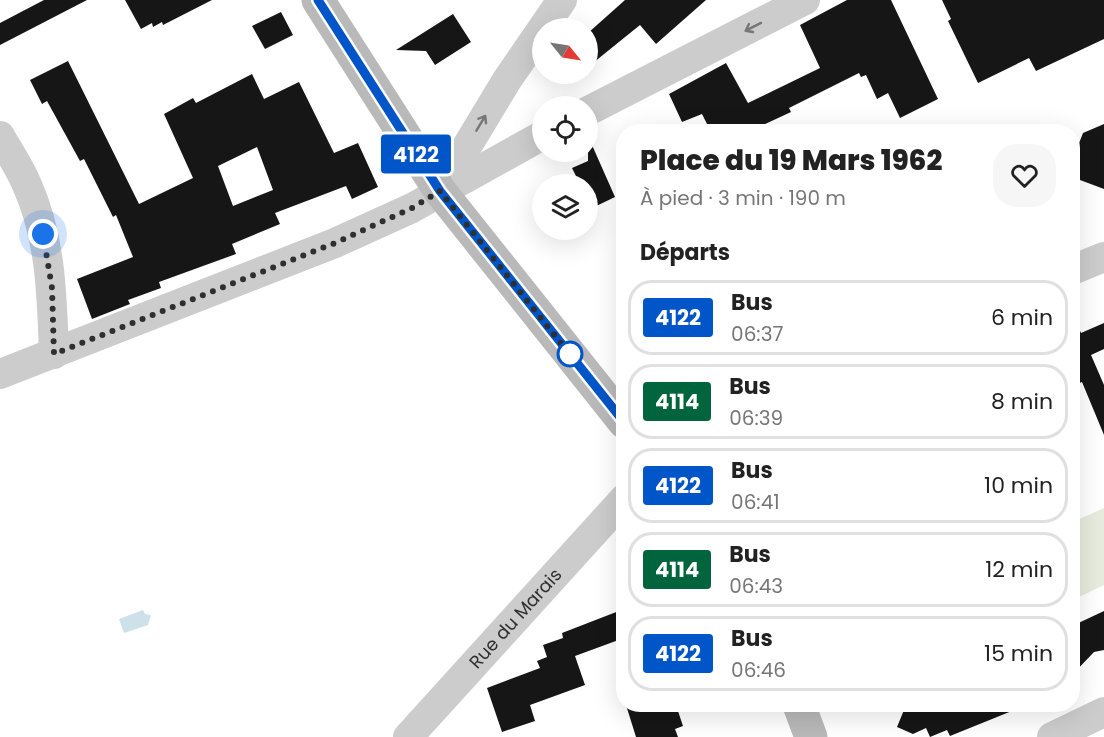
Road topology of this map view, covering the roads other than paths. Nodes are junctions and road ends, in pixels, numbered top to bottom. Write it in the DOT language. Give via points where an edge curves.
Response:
graph roads {
  1 [pos="318,0"];
  2 [pos="562,0"];
  3 [pos="805,0"];
  4 [pos="598,106"];
  5 [pos="0,136"];
  6 [pos="532,141"];
  7 [pos="440,191"];
  8 [pos="1104,256"];
  9 [pos="1080,266"];
  10 [pos="54,354"];
  11 [pos="0,374"];
  12 [pos="616,412"];
  13 [pos="616,508"];
  14 [pos="802,712"];
  15 [pos="1104,712"];
  16 [pos="408,737"];
  17 [pos="811,737"];
  18 [pos="1052,737"];
  1 -- 7 [label="street"];
  7 -- 2 [label="street, one-way" via="507,80"];
  3 -- 4 [label="street, one-way"];
  5 -- 10 [label="street" via="28,186 43,234 52,288"];
  6 -- 7 [label="street"];
  7 -- 10 [label="street" via="335,243"];
  7 -- 12 [label="street"];
  8 -- 9 [label="street"];
  10 -- 11 [label="street"];
  13 -- 16 [label="street, Rue du Marais"];
  14 -- 17 [label="street"];
  15 -- 18 [label="street"];
}
